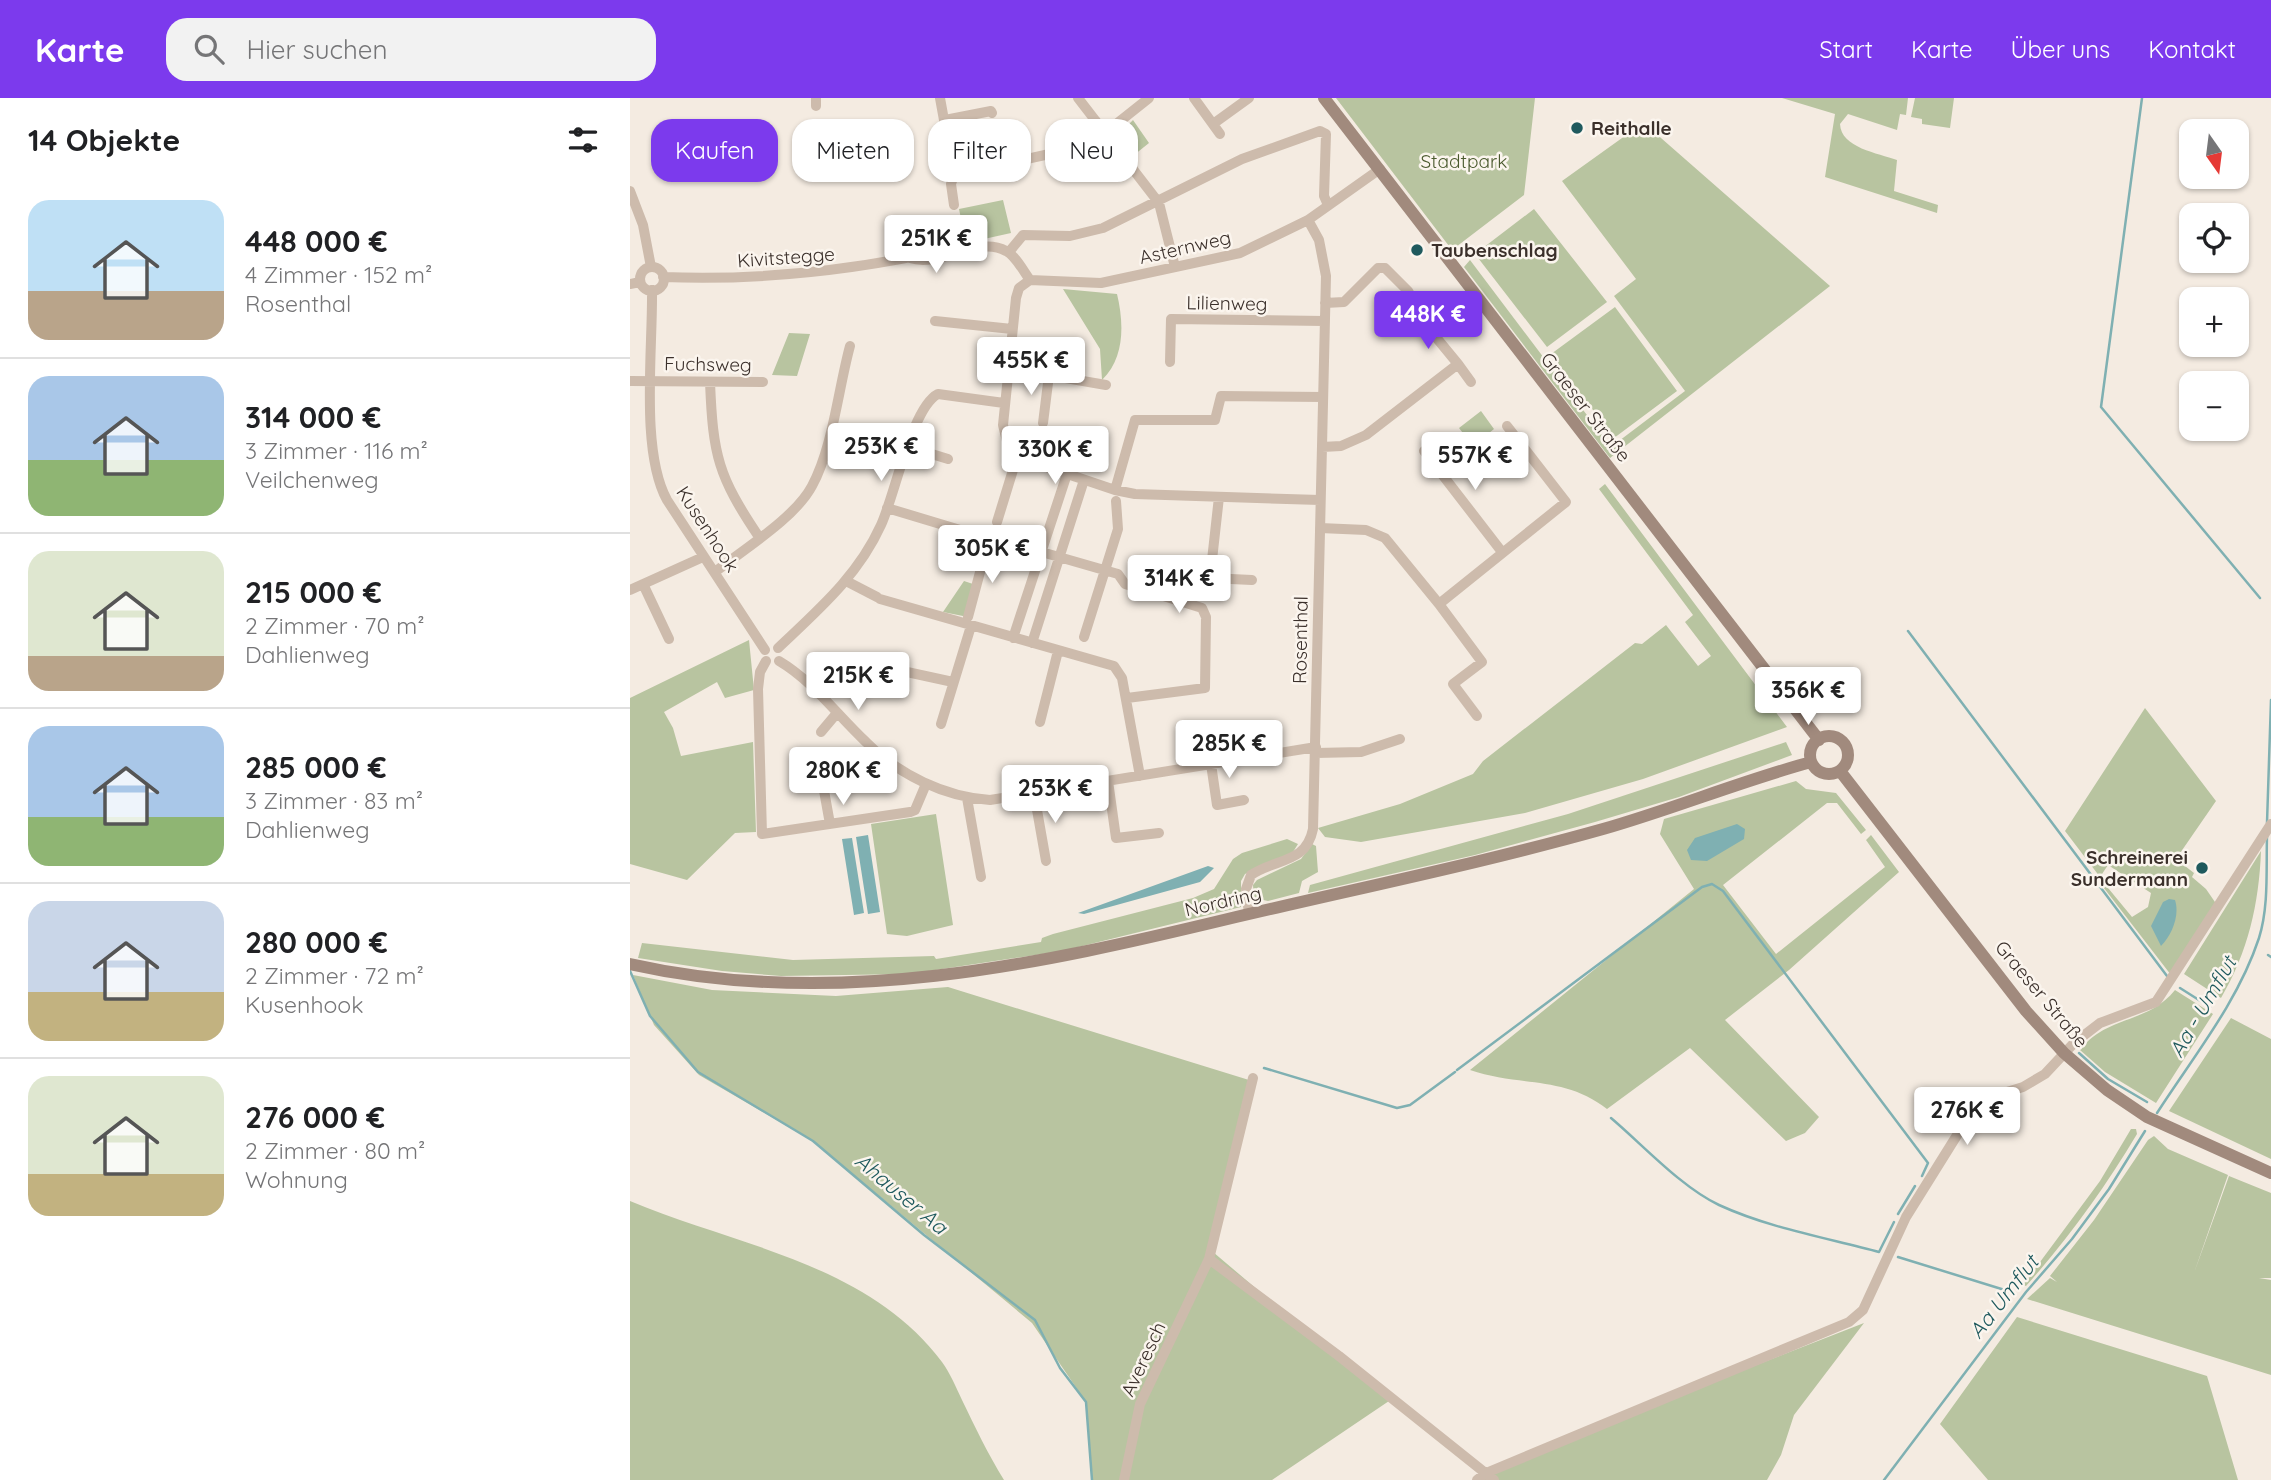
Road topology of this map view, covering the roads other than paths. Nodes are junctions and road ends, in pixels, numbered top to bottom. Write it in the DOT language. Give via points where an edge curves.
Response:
graph roads {
  1 [pos="940,98"];
  2 [pos="1077,98"];
  3 [pos="1149,98"];
  4 [pos="1194,98"];
  5 [pos="1249,98"];
  6 [pos="1324,98"];
  7 [pos="992,113"];
  8 [pos="945,119"];
  9 [pos="950,119"];
  10 [pos="1094,119"];
  11 [pos="1123,119"];
  12 [pos="1213,124"];
  13 [pos="1220,134"];
  14 [pos="1380,169"];
  15 [pos="1138,176"];
  16 [pos="952,182"];
  17 [pos="630,191"];
  18 [pos="1159,203"];
  19 [pos="954,205"];
  20 [pos="1328,205"];
  21 [pos="1308,220"];
  22 [pos="1009,252"];
  23 [pos="651,267"];
  24 [pos="1175,267"];
  25 [pos="663,277"];
  26 [pos="1030,280"];
  27 [pos="635,283"];
  28 [pos="652,290"];
  29 [pos="1325,303"];
  30 [pos="935,321"];
  31 [pos="1324,321"];
  32 [pos="1012,329"];
  33 [pos="850,346"];
  34 [pos="1170,362"];
  35 [pos="1458,365"];
  36 [pos="1007,368"];
  37 [pos="1049,375"];
  38 [pos="651,380"];
  39 [pos="630,381"];
  40 [pos="710,382"];
  41 [pos="763,382"];
  42 [pos="1471,382"];
  43 [pos="1106,384"];
  44 [pos="1323,397"];
  45 [pos="1004,403"];
  46 [pos="1043,423"];
  47 [pos="1507,426"];
  48 [pos="909,447"];
  49 [pos="1322,447"];
  50 [pos="1424,450"];
  51 [pos="1017,457"];
  52 [pos="948,460"];
  53 [pos="1067,474"];
  54 [pos="1084,480"];
  55 [pos="1115,496"];
  56 [pos="1219,497"];
  57 [pos="1320,500"];
  58 [pos="887,508"];
  59 [pos="997,522"];
  60 [pos="1320,528"];
  61 [pos="759,537"];
  62 [pos="987,546"];
  63 [pos="1502,552"];
  64 [pos="1041,553"];
  65 [pos="702,557"];
  66 [pos="1058,558"];
  67 [pos="1104,571"];
  68 [pos="715,572"];
  69 [pos="1252,580"];
  70 [pos="848,582"];
  71 [pos="643,584"];
  72 [pos="630,590"];
  73 [pos="1438,604"];
  74 [pos="969,621"];
  75 [pos="1084,637"];
  76 [pos="1013,638"];
  77 [pos="670,639"];
  78 [pos="1032,643"];
  79 [pos="778,648"];
  80 [pos="1058,651"];
  81 [pos="766,655"];
  82 [pos="779,661"];
  83 [pos="884,667"];
  84 [pos="953,682"];
  85 [pos="1126,698"];
  86 [pos="838,713"];
  87 [pos="1477,716"];
  88 [pos="1040,722"];
  89 [pos="941,724"];
  90 [pos="821,732"];
  91 [pos="1400,739"];
  92 [pos="1819,740"];
  93 [pos="1316,750"];
  94 [pos="1811,761"];
  95 [pos="1211,764"];
  96 [pos="1840,771"];
  97 [pos="1140,776"];
  98 [pos="1108,781"];
  99 [pos="926,784"];
  100 [pos="823,785"];
  101 [pos="1034,793"];
  102 [pos="967,798"];
  103 [pos="1244,800"];
  104 [pos="830,824"];
  105 [pos="2271,824"];
  106 [pos="1159,832"];
  107 [pos="1045,861"];
  108 [pos="981,877"];
  109 [pos="1249,914"];
  110 [pos="636,965"];
  111 [pos="2064,1053"];
  112 [pos="1253,1078"];
  113 [pos="2271,1173"];
  114 [pos="1209,1259"];
  115 [pos="1490,1477"];
  116 [pos="1124,1480"];
  117 [pos="1476,1480"];
  1 -- 8 [label="street"];
  2 -- 10 [label="street"];
  3 -- 11 [label="street"];
  4 -- 12 [label="street"];
  5 -- 12 [label="street"];
  6 -- 14 [label="main road, Graeser Straße"];
  7 -- 9 [label="street"];
  12 -- 13 [label="street"];
  14 -- 20 [label="street, Asternweg"];
  14 -- 92 [label="main road, Graeser Straße"];
  15 -- 18 [label="street"];
  16 -- 19 [label="street"];
  17 -- 23 [label="street"];
  18 -- 20 [label="street" via="1242,159 1324,131 1324,196"];
  18 -- 22 [label="street" via="1082,234 1023,235"];
  18 -- 24 [label="street"];
  20 -- 21 [label="street, Asternweg"];
  21 -- 24 [label="street, Asternweg" via="1240,253"];
  21 -- 29 [label="street, Rosenthal" via="1322,251"];
  22 -- 25 [label="street, Kivitstegge" via="995,247 963,253 954,248 806,275"];
  22 -- 26 [label="street"];
  23 -- 25 [label="street"];
  23 -- 27 [label="street"];
  24 -- 26 [label="street, Asternweg" via="1101,283"];
  25 -- 28 [label="street" via="661,285"];
  26 -- 32 [label="street" via="1019,288"];
  27 -- 28 [label="street"];
  28 -- 38 [label="street, Kusenhook"];
  29 -- 31 [label="street, Rosenthal"];
  29 -- 35 [label="street" via="1344,302 1378,268 1385,268 1408,291 1430,330"];
  30 -- 32 [label="street"];
  31 -- 34 [label="street, Lilienweg" via="1171,319"];
  31 -- 44 [label="street, Rosenthal"];
  32 -- 36 [label="street"];
  33 -- 61 [label="street" via="811,488"];
  35 -- 42 [label="street"];
  35 -- 49 [label="street" via="1366,435 1341,446"];
  36 -- 37 [label="street"];
  36 -- 45 [label="street"];
  37 -- 43 [label="street"];
  37 -- 46 [label="street"];
  38 -- 39 [label="street, Fuchsweg"];
  38 -- 40 [label="street, Fuchsweg"];
  38 -- 65 [label="street, Kusenhook" via="656,474"];
  40 -- 41 [label="street, Fuchsweg"];
  40 -- 61 [label="street" via="721,474"];
  44 -- 49 [label="street, Rosenthal"];
  44 -- 55 [label="street" via="1221,396 1215,420 1135,420"];
  45 -- 48 [label="street" via="938,394 922,407"];
  45 -- 51 [label="street" via="1004,437"];
  47 -- 63 [label="street" via="1566,502"];
  48 -- 52 [label="street"];
  48 -- 58 [label="street"];
  49 -- 57 [label="street, Rosenthal"];
  50 -- 63 [label="street"];
  51 -- 53 [label="street"];
  51 -- 59 [label="street"];
  53 -- 54 [label="street"];
  53 -- 64 [label="street"];
  54 -- 55 [label="street"];
  54 -- 66 [label="street"];
  55 -- 56 [label="street"];
  55 -- 67 [label="street" via="1118,529"];
  56 -- 57 [label="street"];
  56 -- 69 [label="street" via="1210,579"];
  57 -- 60 [label="street, Rosenthal"];
  58 -- 62 [label="street" via="980,536"];
  58 -- 70 [label="street" via="882,525"];
  60 -- 73 [label="street" via="1376,532"];
  60 -- 93 [label="street, Rosenthal"];
  61 -- 68 [label="street"];
  62 -- 64 [label="street" via="1000,540"];
  62 -- 74 [label="street"];
  63 -- 73 [label="street"];
  64 -- 66 [label="street"];
  64 -- 76 [label="street"];
  65 -- 68 [label="street, Kusenhook"];
  65 -- 71 [label="street"];
  66 -- 67 [label="street"];
  66 -- 78 [label="street"];
  67 -- 75 [label="street"];
  67 -- 85 [label="street" via="1118,574 1125,584 1193,603 1206,617 1205,688"];
  68 -- 81 [label="street, Kusenhook"];
  70 -- 74 [label="street" via="878,598"];
  70 -- 79 [label="street"];
  71 -- 72 [label="street"];
  71 -- 77 [label="street"];
  73 -- 87 [label="street" via="1482,662 1453,684"];
  74 -- 76 [label="street"];
  74 -- 84 [label="street"];
  76 -- 78 [label="street"];
  78 -- 80 [label="street"];
  79 -- 81 [label="street" via="771,646"];
  79 -- 82 [label="street"];
  80 -- 85 [label="street" via="1114,666"];
  80 -- 88 [label="street"];
  81 -- 82 [label="street" via="774,664"];
  81 -- 104 [label="street" via="758,690 762,834"];
  82 -- 86 [label="street" via="798,672"];
  83 -- 84 [label="street"];
  84 -- 89 [label="street"];
  85 -- 97 [label="street"];
  86 -- 90 [label="street"];
  86 -- 99 [label="street" via="867,744"];
  91 -- 93 [label="street" via="1362,752"];
  92 -- 94 [label="main road" via="1811,749"];
  92 -- 96 [label="main road" via="1830,736 1845,745 1847,761"];
  93 -- 95 [label="street"];
  93 -- 109 [label="street, Rosenthal" via="1311,839 1299,856 1251,875 1246,889"];
  94 -- 96 [label="main road" via="1823,774"];
  94 -- 109 [label="main road, Nordring" via="1606,828"];
  95 -- 97 [label="street"];
  95 -- 103 [label="street" via="1217,805"];
  96 -- 111 [label="main road, Graeser Straße" via="2026,1011"];
  97 -- 98 [label="street"];
  98 -- 101 [label="street"];
  98 -- 106 [label="street" via="1116,838"];
  99 -- 102 [label="street"];
  99 -- 104 [label="street" via="915,810"];
  100 -- 104 [label="street"];
  101 -- 102 [label="street" via="990,800"];
  101 -- 107 [label="street"];
  102 -- 108 [label="street"];
  105 -- 111 [label="street" via="2156,1002 2100,1023"];
  109 -- 110 [label="main road, Nordring" via="1084,953 927,979 777,983"];
  111 -- 113 [label="main road, Graeser Straße" via="2147,1117"];
  111 -- 115 [label="street" via="2035,1082 1994,1096 1969,1116 1906,1217 1863,1310 1849,1322"];
  112 -- 114 [label="street"];
  114 -- 115 [label="street"];
  114 -- 116 [label="street, Averesch" via="1140,1404"];
  115 -- 117 [label="street"];
}
